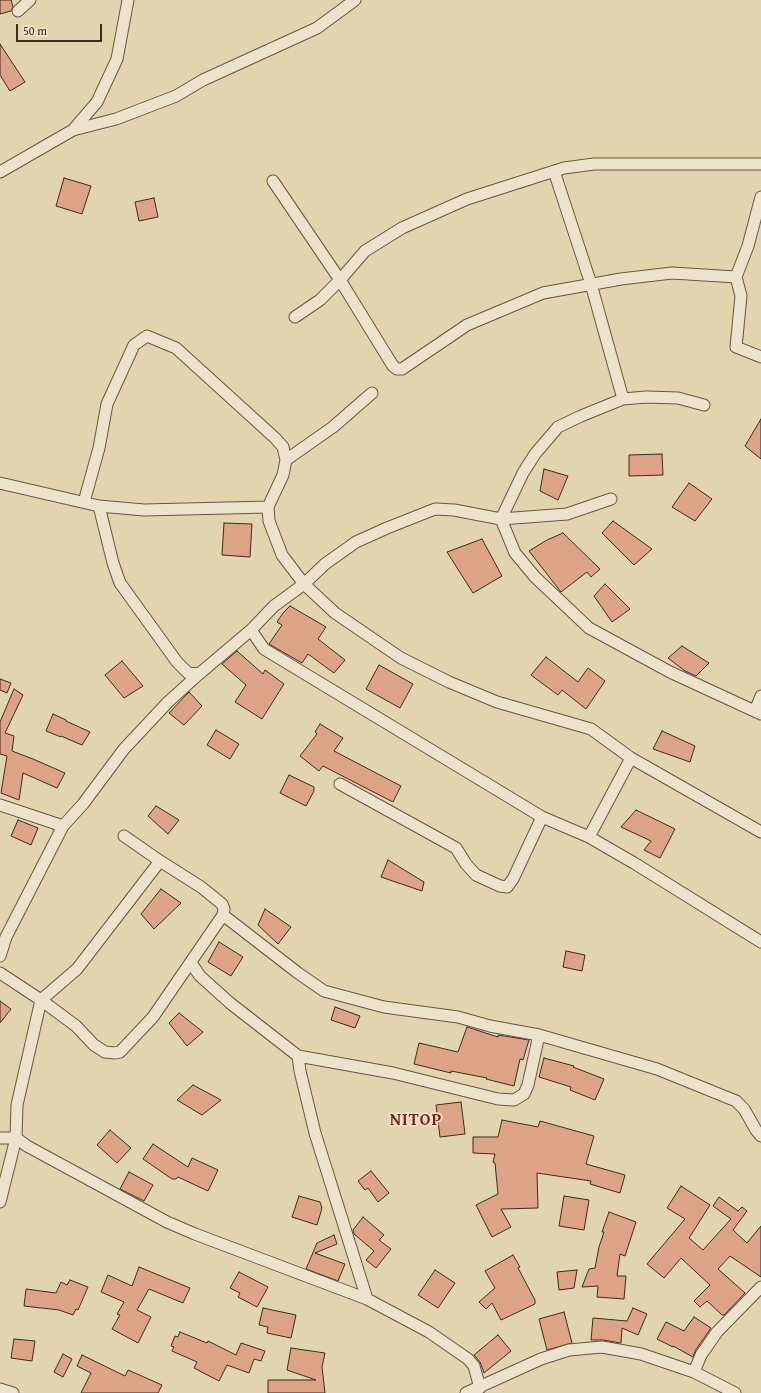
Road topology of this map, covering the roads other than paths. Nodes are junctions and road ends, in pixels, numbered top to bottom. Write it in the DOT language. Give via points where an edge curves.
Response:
graph roads {
  1 [pos="30,0"];
  2 [pos="128,0"];
  3 [pos="355,0"];
  4 [pos="18,11"];
  5 [pos="73,130"];
  6 [pos="761,164"];
  7 [pos="554,171"];
  8 [pos="0,172"];
  9 [pos="273,181"];
  10 [pos="761,197"];
  11 [pos="736,277"];
  12 [pos="340,280"];
  13 [pos="591,284"];
  14 [pos="295,317"];
  15 [pos="761,357"];
  16 [pos="372,393"];
  17 [pos="623,399"];
  18 [pos="704,405"];
  19 [pos="286,460"];
  20 [pos="0,483"];
  21 [pos="612,498"];
  22 [pos="84,502"];
  23 [pos="99,506"];
  24 [pos="268,507"];
  25 [pos="501,519"];
  26 [pos="304,584"];
  27 [pos="251,630"];
  28 [pos="200,674"];
  29 [pos="761,696"];
  30 [pos="758,712"];
  31 [pos="631,758"];
  32 [pos="340,784"];
  33 [pos="0,805"];
  34 [pos="542,817"];
  35 [pos="63,826"];
  36 [pos="761,832"];
  37 [pos="124,836"];
  38 [pos="589,837"];
  39 [pos="160,862"];
  40 [pos="223,915"];
  41 [pos="761,942"];
  42 [pos="0,956"];
  43 [pos="191,963"];
  44 [pos="0,973"];
  45 [pos="41,1000"];
  46 [pos="539,1035"];
  47 [pos="298,1056"];
  48 [pos="761,1136"];
  49 [pos="0,1138"];
  50 [pos="16,1138"];
  51 [pos="0,1202"];
  52 [pos="761,1287"];
  53 [pos="367,1299"];
  54 [pos="694,1372"];
  55 [pos="480,1388"];
  56 [pos="0,1389"];
  57 [pos="13,1393"];
  58 [pos="466,1393"];
  59 [pos="735,1393"];
  1 -- 4 [label="street"];
  2 -- 5 [label="street" via="117,59 97,102"];
  3 -- 5 [label="street" via="317,28 203,80 176,96 116,119"];
  5 -- 8 [label="street"];
  6 -- 7 [label="street" via="594,164"];
  7 -- 12 [label="street" via="467,199 402,228 365,251"];
  7 -- 13 [label="street"];
  9 -- 12 [label="street"];
  10 -- 11 [label="street" via="748,246"];
  11 -- 13 [label="street" via="672,273"];
  11 -- 15 [label="street" via="741,296 736,347"];
  12 -- 13 [label="street" via="397,369 402,369 467,325 543,293"];
  12 -- 14 [label="street" via="320,300"];
  13 -- 17 [label="street"];
  16 -- 19 [label="street" via="333,427"];
  17 -- 18 [label="street" via="678,398"];
  17 -- 25 [label="street" via="558,428 535,454 523,473"];
  19 -- 22 [label="street" via="283,447 275,438 176,348 147,336 134,346 107,404 99,448"];
  19 -- 24 [label="street" via="283,475"];
  20 -- 22 [label="street"];
  21 -- 25 [label="street" via="567,514"];
  22 -- 23 [label="street"];
  23 -- 24 [label="street" via="144,510"];
  23 -- 28 [label="street" via="120,583 178,662 188,673"];
  24 -- 26 [label="street" via="269,521 282,555"];
  25 -- 26 [label="street" via="435,509 356,542 325,564"];
  25 -- 30 [label="street" via="515,553 535,577 589,628 670,672"];
  26 -- 27 [label="street" via="274,606"];
  26 -- 31 [label="street" via="335,613 401,658 497,702 591,729"];
  27 -- 28 [label="street"];
  27 -- 34 [label="street" via="264,649"];
  28 -- 35 [label="street" via="168,702 124,749 83,804"];
  29 -- 30 [label="street"];
  31 -- 36 [label="street"];
  31 -- 38 [label="street"];
  32 -- 34 [label="street" via="456,848 476,875 500,886 507,887 513,879"];
  33 -- 35 [label="street"];
  34 -- 38 [label="street"];
  35 -- 42 [label="street" via="6,937"];
  37 -- 39 [label="street"];
  38 -- 41 [label="street"];
  39 -- 40 [label="street" via="201,887 222,904"];
  39 -- 45 [label="street" via="77,968"];
  40 -- 43 [label="street"];
  40 -- 46 [label="street" via="324,991 384,1007 458,1017"];
  43 -- 45 [label="street" via="153,1017 120,1052 105,1052 94,1045 76,1026"];
  43 -- 47 [label="street" via="200,976"];
  44 -- 45 [label="street"];
  45 -- 50 [label="street" via="17,1105"];
  46 -- 47 [label="street" via="528,1086 524,1094 514,1100 498,1099 393,1073"];
  46 -- 48 [label="street" via="657,1069 736,1101"];
  47 -- 53 [label="street" via="315,1133"];
  49 -- 50 [label="street"];
  50 -- 51 [label="street"];
  50 -- 53 [label="street" via="167,1222"];
  52 -- 54 [label="street" via="717,1332 701,1355"];
  53 -- 55 [label="street" via="429,1332 468,1359 474,1366"];
  54 -- 55 [label="street" via="641,1354 602,1347 569,1350 541,1359"];
  54 -- 59 [label="street"];
  55 -- 58 [label="street"];
  56 -- 57 [label="street"];
}
